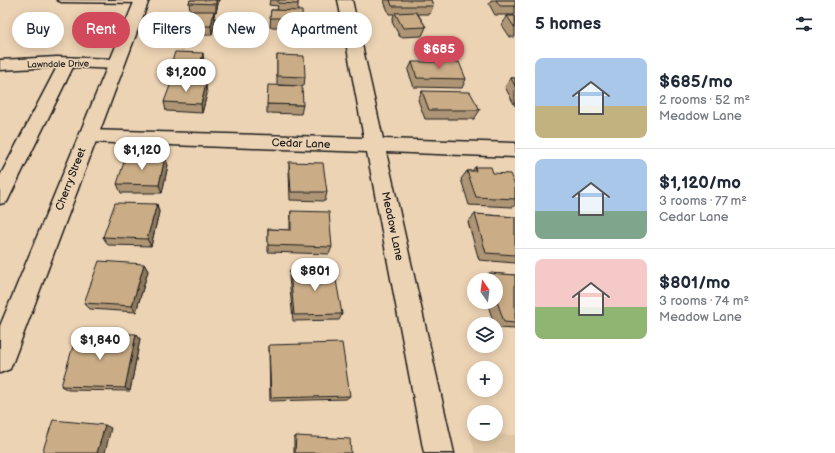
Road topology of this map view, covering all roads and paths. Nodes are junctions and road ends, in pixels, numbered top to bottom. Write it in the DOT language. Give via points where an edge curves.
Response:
graph roads {
  1 [pos="60,0"];
  2 [pos="142,0"];
  3 [pos="345,0"];
  4 [pos="67,63"];
  5 [pos="116,64"];
  6 [pos="0,66"];
  7 [pos="87,136"];
  8 [pos="376,146"];
  9 [pos="515,150"];
  10 [pos="0,196"];
  11 [pos="0,359"];
  12 [pos="439,453"];
  1 -- 2 [label="lane"];
  2 -- 5 [label="street, Cherry Street"];
  3 -- 8 [label="street, Meadow Lane"];
  4 -- 5 [label="street, Lawndale Drive"];
  4 -- 6 [label="street, Lawndale Drive"];
  4 -- 10 [label="street"];
  5 -- 7 [label="street, Cherry Street"];
  7 -- 8 [label="street, Cedar Lane"];
  7 -- 11 [label="street, Cherry Street"];
  8 -- 9 [label="street, Cedar Lane"];
  8 -- 12 [label="street, Meadow Lane"];
}
